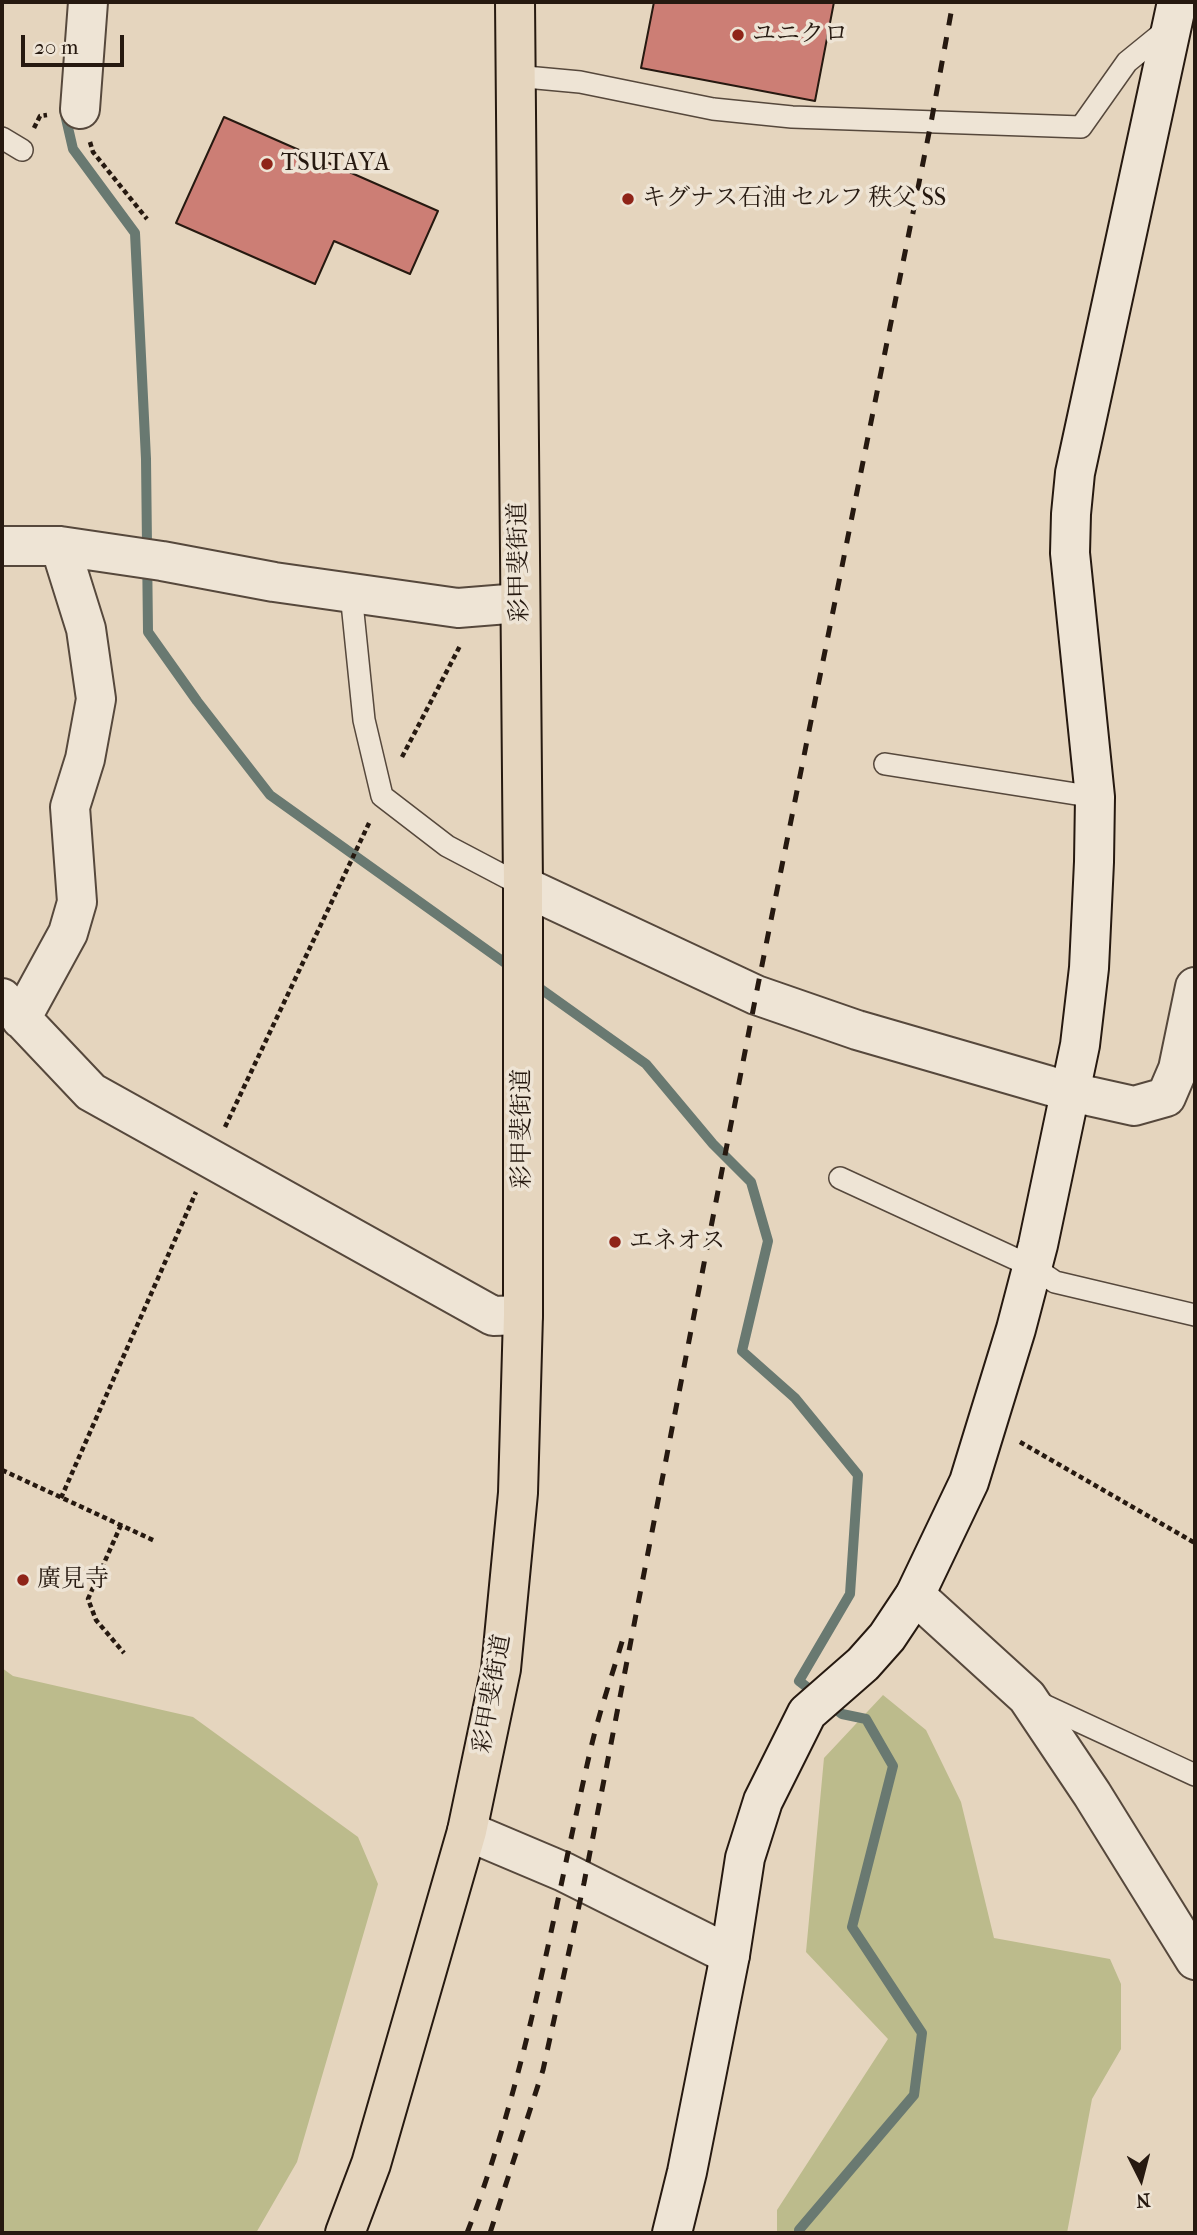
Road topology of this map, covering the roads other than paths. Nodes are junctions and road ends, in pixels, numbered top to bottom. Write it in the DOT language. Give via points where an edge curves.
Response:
graph roads {
  1 [pos="88,2"];
  2 [pos="515,2"];
  3 [pos="1174,14"];
  4 [pos="515,76"];
  5 [pos="80,109"];
  6 [pos="2,138"];
  7 [pos="22,150"];
  8 [pos="2,546"];
  9 [pos="60,546"];
  10 [pos="351,593"];
  11 [pos="520,603"];
  12 [pos="885,764"];
  13 [pos="1095,797"];
  14 [pos="523,886"];
  15 [pos="1195,987"];
  16 [pos="12,1009"];
  17 [pos="1071,1092"];
  18 [pos="840,1178"];
  19 [pos="1033,1267"];
  20 [pos="523,1315"];
  21 [pos="1195,1315"];
  22 [pos="915,1595"];
  23 [pos="1027,1697"];
  24 [pos="1195,1775"];
  25 [pos="467,1830"];
  26 [pos="730,1955"];
  27 [pos="1195,1960"];
  28 [pos="345,2233"];
  29 [pos="672,2233"];
  1 -- 5 [label="street"];
  2 -- 4 [label="highway, 彩甲斐街道"];
  3 -- 4 [label="lane" via="1127,62 1081,127 792,117 713,109 580,82"];
  3 -- 13 [label="street" via="1071,514 1070,553"];
  4 -- 11 [label="highway, 彩甲斐街道"];
  6 -- 7 [label="lane"];
  8 -- 9 [label="street"];
  9 -- 10 [label="street"];
  9 -- 16 [label="street" via="86,629 96,699 85,760 70,807 77,902 68,933"];
  10 -- 11 [label="street" via="458,608"];
  10 -- 14 [label="lane" via="364,720 382,796 447,846"];
  11 -- 14 [label="highway, 彩甲斐街道"];
  12 -- 13 [label="lane"];
  13 -- 17 [label="street" via="1089,968"];
  14 -- 17 [label="street" via="756,995 857,1030"];
  14 -- 20 [label="highway, 彩甲斐街道"];
  15 -- 17 [label="street" via="1178,1069 1166,1097 1133,1106"];
  16 -- 20 [label="street" via="91,1092 493,1316"];
  17 -- 19 [label="street"];
  18 -- 19 [label="lane"];
  19 -- 21 [label="lane" via="1055,1282"];
  19 -- 22 [label="street" via="969,1482"];
  20 -- 25 [label="highway, 彩甲斐街道" via="518,1493 501,1669"];
  22 -- 23 [label="street"];
  22 -- 26 [label="street" via="863,1664 807,1713 763,1801 746,1858"];
  23 -- 24 [label="lane"];
  23 -- 27 [label="street"];
  25 -- 26 [label="street" via="564,1872"];
  25 -- 28 [label="highway, 彩甲斐街道" via="372,2164"];
  26 -- 29 [label="street"];
}
